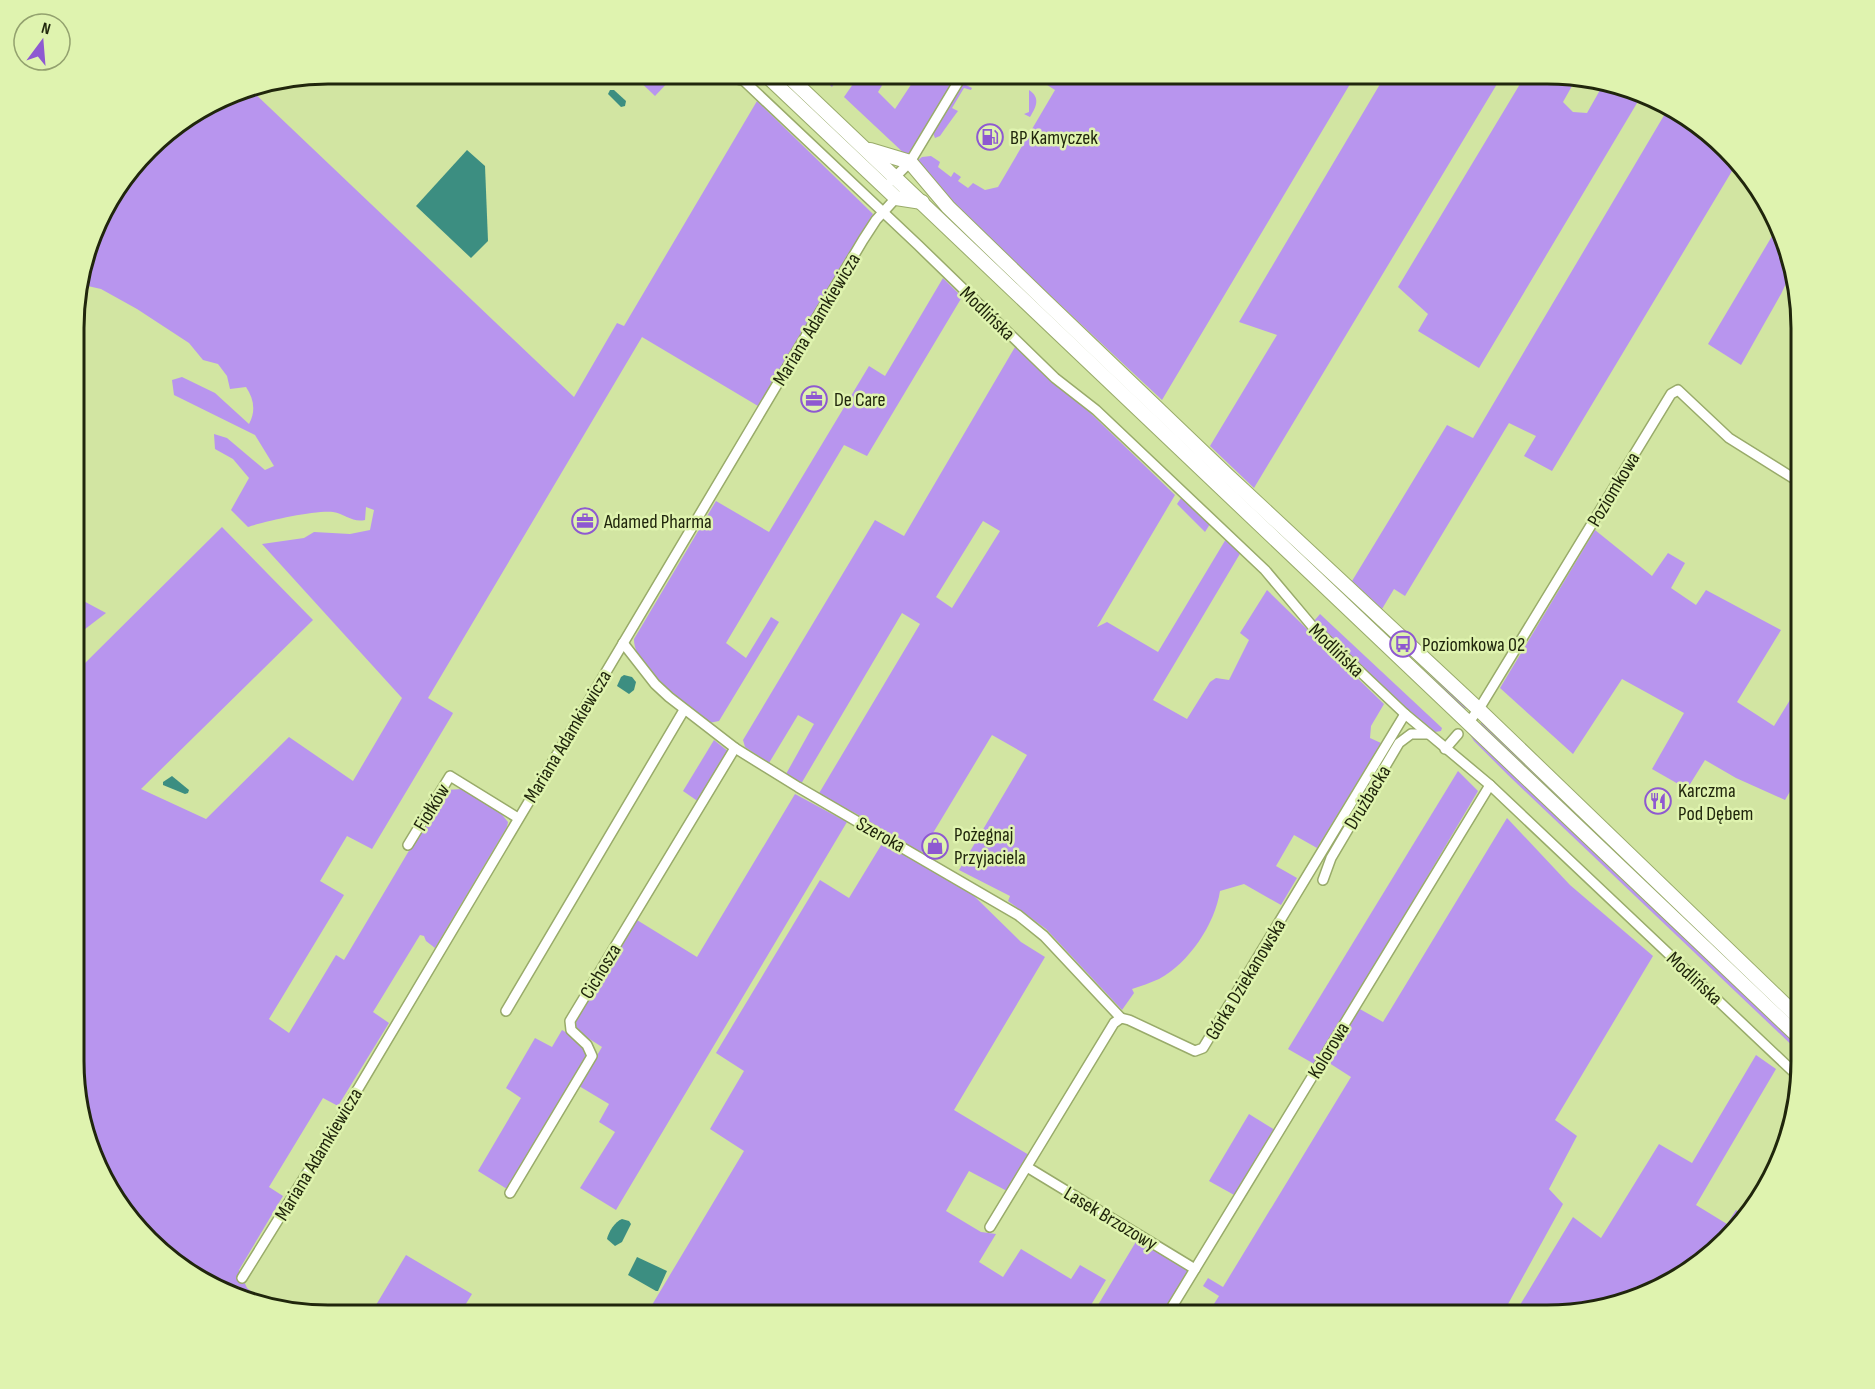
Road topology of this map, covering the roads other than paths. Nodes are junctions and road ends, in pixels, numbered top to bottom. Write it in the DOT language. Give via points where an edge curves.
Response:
graph roads {
  1 [pos="747,84"];
  2 [pos="775,84"];
  3 [pos="797,84"];
  4 [pos="957,84"];
  5 [pos="865,148"];
  6 [pos="910,162"];
  7 [pos="896,177"];
  8 [pos="879,182"];
  9 [pos="896,198"];
  10 [pos="922,202"];
  11 [pos="882,213"];
  12 [pos="1791,477"];
  13 [pos="623,643"];
  14 [pos="1479,709"];
  15 [pos="684,710"];
  16 [pos="1405,714"];
  17 [pos="1468,723"];
  18 [pos="1427,734"];
  19 [pos="1458,734"];
  20 [pos="735,748"];
  21 [pos="1445,748"];
  22 [pos="1490,785"];
  23 [pos="519,819"];
  24 [pos="408,845"];
  25 [pos="1323,880"];
  26 [pos="1791,1010"];
  27 [pos="506,1011"];
  28 [pos="1121,1018"];
  29 [pos="1791,1030"];
  30 [pos="1790,1069"];
  31 [pos="1027,1167"];
  32 [pos="510,1193"];
  33 [pos="990,1227"];
  34 [pos="1195,1269"];
  35 [pos="242,1278"];
  36 [pos="1173,1305"];
  1 -- 11 [label="street, Modlińska"];
  2 -- 8 [label="highway"];
  3 -- 5 [label="highway"];
  4 -- 6 [label="street"];
  5 -- 6 [label="highway"];
  5 -- 7 [label="highway"];
  6 -- 7 [label="street"];
  6 -- 14 [label="highway" via="948,207 1044,300"];
  7 -- 8 [label="street"];
  7 -- 10 [label="highway"];
  8 -- 9 [label="highway"];
  9 -- 10 [label="highway"];
  9 -- 11 [label="street, Mariana Adamkiewicza"];
  10 -- 17 [label="highway"];
  11 -- 13 [label="street, Mariana Adamkiewicza"];
  11 -- 16 [label="street, Modlińska" via="1265,570 1312,627"];
  12 -- 14 [label="street, Poziomkowa" via="1729,438 1678,390 1671,394"];
  13 -- 15 [label="street, Szeroka" via="655,684"];
  13 -- 23 [label="street, Mariana Adamkiewicza"];
  14 -- 17 [label="street, Poziomkowa"];
  14 -- 26 [label="highway"];
  15 -- 20 [label="street, Szeroka"];
  15 -- 27 [label="street"];
  16 -- 18 [label="street, Modlińska"];
  16 -- 28 [label="street, Górka Dziekanowska" via="1203,1048 1196,1051"];
  17 -- 29 [label="highway"];
  18 -- 21 [label="street, Modlińska"];
  18 -- 25 [label="street, Drużbacka" via="1411,734 1399,743 1331,858"];
  19 -- 21 [label="street"];
  20 -- 28 [label="street, Szeroka" via="1018,915 1044,936"];
  20 -- 32 [label="street, Cichosza" via="570,1022 571,1030 588,1045 592,1056"];
  21 -- 22 [label="street, Modlińska"];
  22 -- 30 [label="street, Modlińska"];
  22 -- 34 [label="street, Kolorowa"];
  23 -- 24 [label="street, Fiołków" via="450,776"];
  23 -- 35 [label="street, Mariana Adamkiewicza"];
  28 -- 31 [label="street" via="1108,1031"];
  31 -- 33 [label="street"];
  31 -- 34 [label="street, Lasek Brzozowy"];
  34 -- 36 [label="street, Kolorowa"];
}
